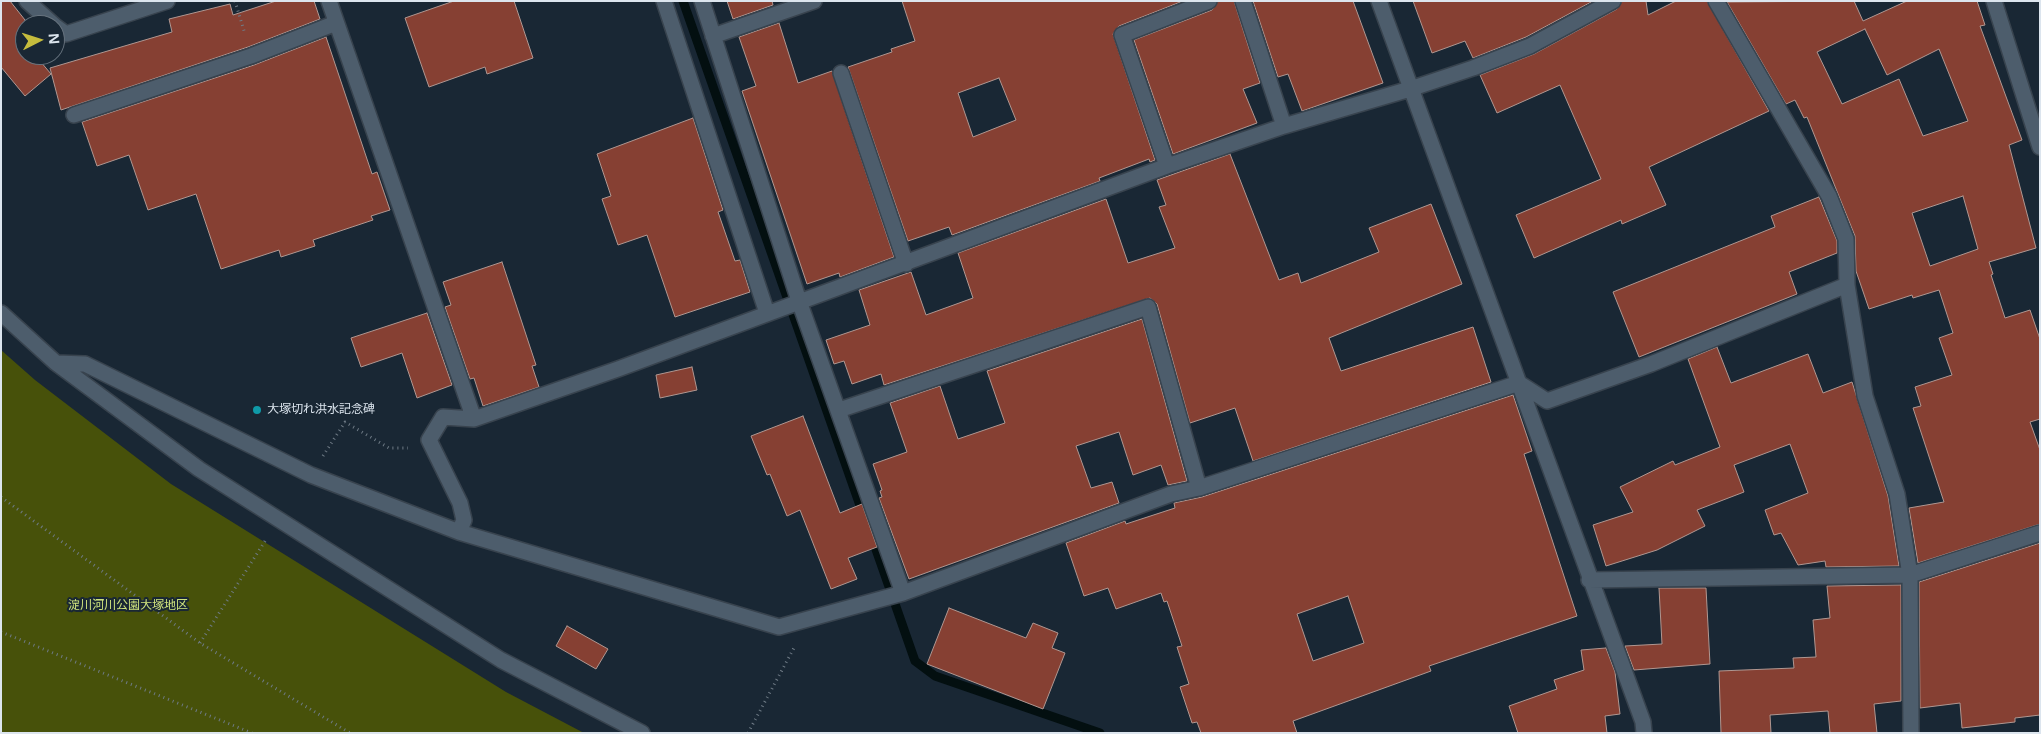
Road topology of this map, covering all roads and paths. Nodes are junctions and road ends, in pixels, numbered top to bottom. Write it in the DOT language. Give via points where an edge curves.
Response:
graph roads {
  1 [pos="27,1"];
  2 [pos="167,1"];
  3 [pos="235,1"];
  4 [pos="329,1"];
  5 [pos="664,1"];
  6 [pos="702,1"];
  7 [pos="814,1"];
  8 [pos="1209,1"];
  9 [pos="1243,1"];
  10 [pos="1379,1"];
  11 [pos="1613,1"];
  12 [pos="1716,1"];
  13 [pos="1994,1"];
  14 [pos="43,15"];
  15 [pos="336,23"];
  16 [pos="65,33"];
  17 [pos="713,36"];
  18 [pos="252,56"];
  19 [pos="841,73"];
  20 [pos="1410,89"];
  21 [pos="74,115"];
  22 [pos="1284,126"];
  23 [pos="2040,147"];
  24 [pos="1167,166"];
  25 [pos="906,264"];
  26 [pos="1847,285"];
  27 [pos="799,301"];
  28 [pos="1,313"];
  29 [pos="767,313"];
  30 [pos="56,363"];
  31 [pos="1519,384"];
  32 [pos="840,410"];
  33 [pos="474,419"];
  34 [pos="345,422"];
  35 [pos="429,440"];
  36 [pos="1199,488"];
  37 [pos="1,497"];
  38 [pos="459,532"];
  39 [pos="2040,533"];
  40 [pos="1910,575"];
  41 [pos="1589,580"];
  42 [pos="903,593"];
  43 [pos="810,617"];
  44 [pos="1,632"];
  45 [pos="252,733"];
  46 [pos="350,733"];
  47 [pos="642,733"];
  48 [pos="748,733"];
  49 [pos="1644,733"];
  50 [pos="1910,733"];
  1 -- 14 [label="street"];
  2 -- 16 [label="street"];
  3 -- 18 [label="path"];
  4 -- 15 [label="street"];
  5 -- 29 [label="street"];
  6 -- 17 [label="street"];
  7 -- 17 [label="street"];
  8 -- 24 [label="street" via="1122,35"];
  9 -- 22 [label="street"];
  10 -- 20 [label="street"];
  11 -- 20 [label="street" via="1530,46"];
  12 -- 26 [label="street" via="1829,196 1846,239"];
  13 -- 23 [label="street"];
  15 -- 18 [label="street"];
  15 -- 33 [label="street"];
  17 -- 27 [label="street"];
  18 -- 21 [label="street"];
  19 -- 25 [label="street"];
  20 -- 22 [label="street"];
  20 -- 31 [label="street"];
  22 -- 24 [label="street"];
  24 -- 25 [label="street"];
  25 -- 27 [label="street"];
  26 -- 31 [label="street" via="1651,364 1548,401"];
  26 -- 40 [label="street" via="1864,396 1897,494"];
  27 -- 29 [label="street"];
  27 -- 32 [label="street"];
  28 -- 30 [label="street"];
  29 -- 33 [label="street"];
  30 -- 38 [label="street" via="85,364 311,474"];
  30 -- 47 [label="street" via="199,469 501,660"];
  31 -- 36 [label="street"];
  31 -- 41 [label="street"];
  32 -- 36 [label="street" via="1148,307"];
  32 -- 42 [label="street"];
  33 -- 35 [label="street" via="443,417"];
  34 -- 35 [label="path" via="389,448 408,448"];
  35 -- 38 [label="street" via="460,502 464,520"];
  36 -- 42 [label="street" via="1171,494"];
  37 -- 46 [label="path" via="200,643"];
  38 -- 43 [label="street" via="779,628"];
  39 -- 40 [label="street"];
  40 -- 41 [label="street"];
  40 -- 50 [label="street"];
  41 -- 49 [label="street" via="1643,722"];
  42 -- 43 [label="street"];
  43 -- 48 [label="path"];
  44 -- 45 [label="path"];
}
